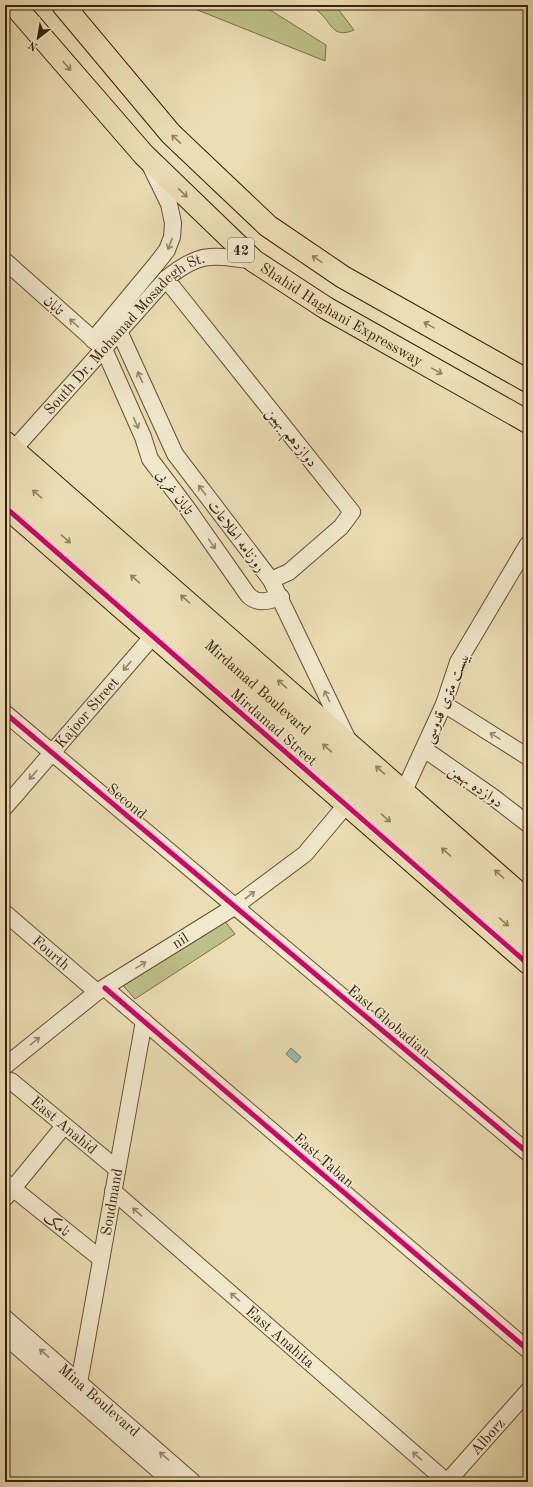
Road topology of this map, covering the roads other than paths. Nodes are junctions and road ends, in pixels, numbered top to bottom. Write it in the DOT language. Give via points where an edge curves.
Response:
graph roads {
  1 [pos="14,5"];
  2 [pos="63,5"];
  3 [pos="144,155"];
  4 [pos="5,261"];
  5 [pos="254,261"];
  6 [pos="166,279"];
  7 [pos="119,331"];
  8 [pos="98,344"];
  9 [pos="528,381"];
  10 [pos="528,422"];
  11 [pos="8,452"];
  12 [pos="5,486"];
  13 [pos="5,507"];
  14 [pos="99,523"];
  15 [pos="528,544"];
  16 [pos="114,561"];
  17 [pos="271,580"];
  18 [pos="281,597"];
  19 [pos="156,639"];
  20 [pos="231,682"];
  21 [pos="444,704"];
  22 [pos="5,713"];
  23 [pos="350,744"];
  24 [pos="424,749"];
  25 [pos="52,753"];
  26 [pos="528,757"];
  27 [pos="404,791"];
  28 [pos="346,805"];
  29 [pos="5,807"];
  30 [pos="528,824"];
  31 [pos="528,900"];
  32 [pos="234,907"];
  33 [pos="5,913"];
  34 [pos="528,924"];
  35 [pos="528,943"];
  36 [pos="528,964"];
  37 [pos="101,990"];
  38 [pos="144,1021"];
  39 [pos="5,1066"];
  40 [pos="11,1081"];
  41 [pos="64,1126"];
  42 [pos="528,1153"];
  43 [pos="117,1169"];
  44 [pos="8,1189"];
  45 [pos="113,1191"];
  46 [pos="101,1259"];
  47 [pos="5,1318"];
  48 [pos="5,1336"];
  49 [pos="528,1350"];
  50 [pos="79,1383"];
  51 [pos="528,1391"];
  52 [pos="172,1482"];
  53 [pos="193,1482"];
  54 [pos="447,1482"];
  1 -- 3 [label="highway, Shahid Haghani Expressway / 42, one-way"];
  9 -- 2 [label="highway, 42, one-way" via="343,277 268,226 171,134"];
  3 -- 5 [label="highway, Shahid Haghani Expressway / 42, one-way"];
  3 -- 8 [label="street, one-way" via="169,204 173,223 172,237 167,250"];
  8 -- 4 [label="street, تابان, one-way"];
  5 -- 6 [label="street, South Dr. Mohamad Mosadegh St." via="217,256 195,259"];
  5 -- 10 [label="highway, Shahid Haghani Expressway / 42, one-way" via="326,308"];
  6 -- 7 [label="street, South Dr. Mohamad Mosadegh St."];
  6 -- 17 [label="street, دوازدهم بهمن" via="352,512 341,527 290,572"];
  7 -- 8 [label="street, South Dr. Mohamad Mosadegh St."];
  17 -- 7 [label="street, روزنامه اطلاعات, one-way" via="175,454"];
  8 -- 11 [label="street, South Dr. Mohamad Mosadegh St."];
  8 -- 18 [label="street, تابان غربی, one-way" via="143,437 150,460 248,595 262,602"];
  11 -- 14 [label="main road"];
  16 -- 11 [label="main road, Mirdamad Boulevard, one-way"];
  12 -- 20 [label="main road, Mirdamad Boulevard, one-way"];
  13 -- 19 [label="main road, Mirdamad Street"];
  14 -- 16 [label="main road"];
  23 -- 14 [label="main road, one-way"];
  15 -- 21 [label="street, بیست متری قدوسی" via="458,662"];
  34 -- 16 [label="main road, Mirdamad Boulevard, one-way"];
  17 -- 18 [label="street, روزنامه اطلاعات"];
  23 -- 18 [label="street, روزنامه اطلاعات, one-way"];
  19 -- 20 [label="main road"];
  19 -- 25 [label="street, Kajoor Street, one-way"];
  19 -- 28 [label="main road, Mirdamad Street"];
  20 -- 35 [label="main road, Mirdamad Boulevard, one-way"];
  21 -- 24 [label="street, بیست متری قدوسی"];
  26 -- 21 [label="street, one-way"];
  22 -- 25 [label="street, Second"];
  27 -- 23 [label="main road, one-way"];
  24 -- 27 [label="street, بیست متری قدوسی"];
  24 -- 30 [label="street, دوازده بهمن"];
  25 -- 29 [label="street, Kajoor Street, one-way"];
  25 -- 32 [label="street, Second"];
  31 -- 27 [label="main road, one-way"];
  32 -- 28 [label="street, nil, one-way" via="305,854"];
  28 -- 36 [label="main road, Mirdamad Street"];
  37 -- 32 [label="street, nil, one-way"];
  32 -- 42 [label="street, East Ghobadian"];
  33 -- 37 [label="street, Fourth"];
  37 -- 38 [label="street, East Taban"];
  39 -- 37 [label="street, nil, one-way"];
  38 -- 43 [label="street, Soudmand"];
  38 -- 49 [label="street, East Taban"];
  40 -- 41 [label="street, East Anahid"];
  41 -- 43 [label="street, East Anahid"];
  41 -- 44 [label="street"];
  43 -- 45 [label="street, Soudmand"];
  44 -- 46 [label="street, نامک"];
  45 -- 46 [label="street, Soudmand"];
  54 -- 45 [label="street, East Anahita, one-way"];
  46 -- 50 [label="street, Soudmand"];
  50 -- 47 [label="street, Mina Boulevard, one-way"];
  48 -- 52 [label="street, Mina Boulevard"];
  53 -- 50 [label="street, Mina Boulevard, one-way"];
  51 -- 54 [label="street, Alborz"];
}
